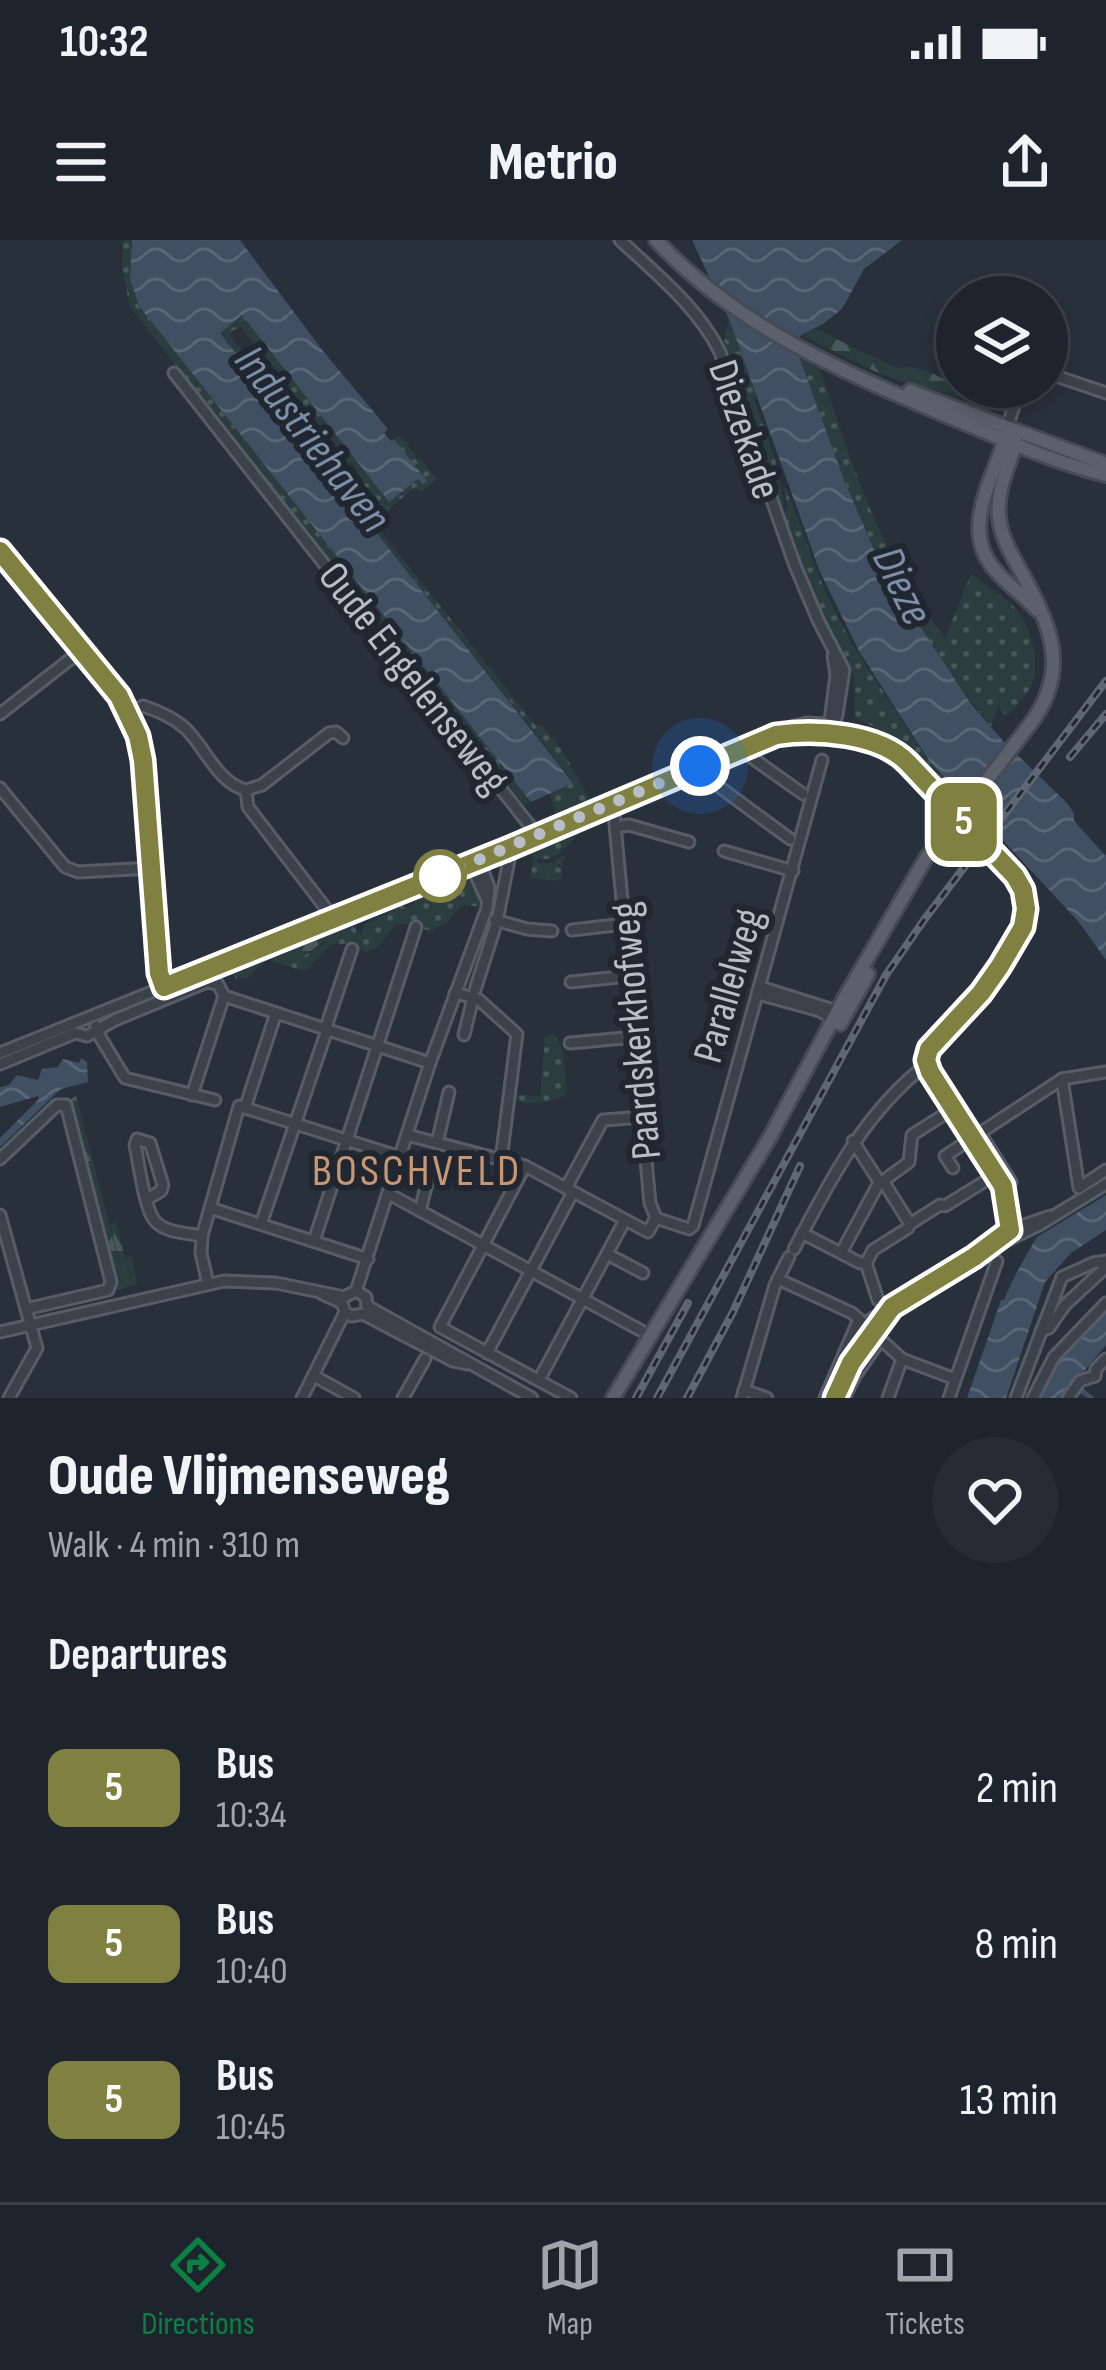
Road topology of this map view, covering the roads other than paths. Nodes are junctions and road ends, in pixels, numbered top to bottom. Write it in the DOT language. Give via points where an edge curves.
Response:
graph roads {
  1 [pos="620,240"];
  2 [pos="656,240"];
  3 [pos="666,240"];
  4 [pos="808,350"];
  5 [pos="175,373"];
  6 [pos="1068,380"];
  7 [pos="1106,393"];
  8 [pos="1015,408"];
  9 [pos="1009,438"];
  10 [pos="1106,464"];
  11 [pos="1106,475"];
  12 [pos="0,551"];
  13 [pos="1047,626"];
  14 [pos="82,650"];
  15 [pos="129,712"];
  16 [pos="0,714"];
  17 [pos="831,729"];
  18 [pos="343,738"];
  19 [pos="746,748"];
  20 [pos="822,760"];
  21 [pos="700,766"];
  22 [pos="0,788"];
  23 [pos="247,790"];
  24 [pos="802,794"];
  25 [pos="613,802"];
  26 [pos="616,826"];
  27 [pos="537,833"];
  28 [pos="790,839"];
  29 [pos="689,842"];
  30 [pos="724,851"];
  31 [pos="510,855"];
  32 [pos="474,859"];
  33 [pos="151,868"];
  34 [pos="793,871"];
  35 [pos="484,916"];
  36 [pos="332,917"];
  37 [pos="497,921"];
  38 [pos="625,924"];
  39 [pos="416,927"];
  40 [pos="572,930"];
  41 [pos="552,932"];
  42 [pos="352,949"];
  43 [pos="629,976"];
  44 [pos="571,982"];
  45 [pos="164,987"];
  46 [pos="759,990"];
  47 [pos="455,993"];
  48 [pos="474,994"];
  49 [pos="224,997"];
  50 [pos="276,1013"];
  51 [pos="91,1016"];
  52 [pos="839,1017"];
  53 [pos="99,1030"];
  54 [pos="326,1030"];
  55 [pos="464,1035"];
  56 [pos="635,1037"];
  57 [pos="570,1043"];
  58 [pos="377,1046"];
  59 [pos="0,1053"];
  60 [pos="0,1064"];
  61 [pos="430,1064"];
  62 [pos="927,1064"];
  63 [pos="1106,1072"];
  64 [pos="1062,1079"];
  65 [pos="449,1092"];
  66 [pos="192,1095"];
  67 [pos="215,1100"];
  68 [pos="242,1107"];
  69 [pos="953,1109"];
  70 [pos="643,1117"];
  71 [pos="294,1123"];
  72 [pos="407,1136"];
  73 [pos="976,1136"];
  74 [pos="347,1140"];
  75 [pos="853,1141"];
  76 [pos="437,1144"];
  77 [pos="400,1157"];
  78 [pos="0,1159"];
  79 [pos="501,1160"];
  80 [pos="525,1166"];
  81 [pos="953,1168"];
  82 [pos="1106,1170"];
  83 [pos="428,1179"];
  84 [pos="881,1181"];
  85 [pos="982,1183"];
  86 [pos="1106,1184"];
  87 [pos="569,1190"];
  88 [pos="389,1194"];
  89 [pos="147,1198"];
  90 [pos="210,1208"];
  91 [pos="420,1211"];
  92 [pos="0,1215"];
  93 [pos="656,1218"];
  94 [pos="625,1220"];
  95 [pos="261,1224"];
  96 [pos="910,1224"];
  97 [pos="693,1226"];
  98 [pos="1013,1228"];
  99 [pos="802,1233"];
  100 [pos="202,1236"];
  101 [pos="314,1241"];
  102 [pos="483,1245"];
  103 [pos="841,1253"];
  104 [pos="608,1254"];
  105 [pos="974,1257"];
  106 [pos="367,1261"];
  107 [pos="998,1262"];
  108 [pos="866,1263"];
  109 [pos="1106,1264"];
  110 [pos="531,1271"];
  111 [pos="643,1273"];
  112 [pos="778,1279"];
  113 [pos="208,1284"];
  114 [pos="583,1299"];
  115 [pos="878,1300"];
  116 [pos="1106,1303"];
  117 [pos="354,1304"];
  118 [pos="26,1310"];
  119 [pos="30,1326"];
  120 [pos="866,1326"];
  121 [pos="640,1330"];
  122 [pos="1041,1331"];
  123 [pos="0,1335"];
  124 [pos="876,1346"];
  125 [pos="488,1353"];
  126 [pos="424,1359"];
  127 [pos="902,1359"];
  128 [pos="1106,1359"];
  129 [pos="314,1376"];
  130 [pos="1095,1376"];
  131 [pos="955,1379"];
  132 [pos="538,1380"];
  133 [pos="1106,1388"];
  134 [pos="743,1394"];
  135 [pos="1070,1395"];
  136 [pos="9,1398"];
  137 [pos="302,1398"];
  138 [pos="354,1398"];
  139 [pos="404,1398"];
  140 [pos="532,1398"];
  141 [pos="572,1398"];
  142 [pos="616,1398"];
  143 [pos="767,1398"];
  144 [pos="825,1398"];
  145 [pos="835,1398"];
  146 [pos="844,1398"];
  147 [pos="888,1398"];
  148 [pos="949,1398"];
  149 [pos="1016,1398"];
  150 [pos="1033,1398"];
  1 -- 17 [label="street, Diezekade" via="715,342 794,563 842,664"];
  2 -- 4 [label="main road" via="717,297"];
  3 -- 4 [label="main road" via="710,282"];
  4 -- 9 [label="main road"];
  5 -- 27 [label="street, Oude Engelenseweg"];
  6 -- 7 [label="street"];
  8 -- 9 [label="street"];
  9 -- 10 [label="main road"];
  9 -- 11 [label="main road"];
  9 -- 13 [label="main road" via="1000,526"];
  9 -- 13 [label="main road" via="981,507 979,540 994,570"];
  12 -- 14 [label="street"];
  13 -- 52 [label="main road, bridge" via="1054,652 1046,699 944,836"];
  14 -- 15 [label="street"];
  14 -- 16 [label="street"];
  15 -- 23 [label="street" via="143,706 176,721 230,784"];
  15 -- 33 [label="street" via="143,760"];
  17 -- 19 [label="street, Oude Engelenseweg" via="776,735"];
  17 -- 62 [label="street, Oude Engelenseweg" via="901,755 1021,886 1023,927 981,993 933,1044"];
  18 -- 23 [label="street" via="328,733"];
  19 -- 21 [label="street, Oude Engelenseweg"];
  19 -- 24 [label="street"];
  20 -- 34 [label="street, Parallelweg"];
  21 -- 25 [label="street, Oude Engelenseweg"];
  21 -- 28 [label="street"];
  22 -- 33 [label="street" via="65,868"];
  23 -- 36 [label="street" via="248,807"];
  25 -- 26 [label="street, Paardskerkhofweg"];
  25 -- 27 [label="street, Oude Engelenseweg"];
  26 -- 29 [label="street"];
  26 -- 38 [label="street, Paardskerkhofweg"];
  27 -- 32 [label="street"];
  30 -- 34 [label="street"];
  31 -- 37 [label="street"];
  32 -- 35 [label="street" via="488,887"];
  32 -- 36 [label="street"];
  33 -- 45 [label="street"];
  34 -- 46 [label="street, Parallelweg"];
  35 -- 37 [label="street"];
  35 -- 47 [label="street"];
  36 -- 45 [label="street"];
  37 -- 41 [label="street"];
  37 -- 48 [label="street"];
  38 -- 40 [label="street"];
  38 -- 43 [label="street, Paardskerkhofweg"];
  39 -- 58 [label="street"];
  42 -- 54 [label="street"];
  43 -- 44 [label="street"];
  43 -- 56 [label="street, Paardskerkhofweg"];
  45 -- 51 [label="street"];
  46 -- 52 [label="street"];
  46 -- 97 [label="street, Parallelweg"];
  47 -- 48 [label="street"];
  47 -- 61 [label="street"];
  48 -- 55 [label="street"];
  48 -- 79 [label="street" via="517,1034"];
  49 -- 50 [label="street"];
  49 -- 53 [label="street" via="207,982"];
  49 -- 66 [label="street"];
  50 -- 54 [label="street"];
  50 -- 68 [label="street"];
  51 -- 53 [label="street"];
  51 -- 59 [label="street"];
  52 -- 142 [label="main road" via="775,1140"];
  53 -- 60 [label="street"];
  53 -- 66 [label="street" via="125,1078"];
  54 -- 58 [label="street"];
  54 -- 71 [label="street"];
  56 -- 57 [label="street"];
  56 -- 70 [label="street, Paardskerkhofweg"];
  58 -- 61 [label="street"];
  58 -- 74 [label="street"];
  61 -- 72 [label="street"];
  62 -- 69 [label="street"];
  62 -- 75 [label="street"];
  63 -- 64 [label="street"];
  64 -- 73 [label="street"];
  64 -- 82 [label="street" via="1079,1188"];
  65 -- 76 [label="street"];
  66 -- 67 [label="street"];
  68 -- 71 [label="street"];
  68 -- 90 [label="street"];
  69 -- 73 [label="street"];
  69 -- 84 [label="street" via="912,1135 909,1162"];
  70 -- 87 [label="street" via="603,1120"];
  70 -- 93 [label="street, Paardskerkhofweg"];
  71 -- 74 [label="street"];
  71 -- 95 [label="street"];
  72 -- 76 [label="street"];
  72 -- 77 [label="street"];
  73 -- 81 [label="street" via="945,1156"];
  73 -- 98 [label="street" via="1003,1186"];
  74 -- 77 [label="street"];
  74 -- 101 [label="street"];
  75 -- 84 [label="street"];
  75 -- 99 [label="street"];
  76 -- 79 [label="street"];
  77 -- 88 [label="street"];
  78 -- 118 [label="street" via="57,1105 66,1106 111,1282 107,1290"];
  79 -- 80 [label="street"];
  80 -- 87 [label="street"];
  80 -- 102 [label="street"];
  83 -- 91 [label="street"];
  84 -- 96 [label="street"];
  84 -- 103 [label="street"];
  85 -- 96 [label="street"];
  86 -- 98 [label="street"];
  87 -- 94 [label="street"];
  87 -- 110 [label="street"];
  88 -- 91 [label="street"];
  88 -- 106 [label="street"];
  89 -- 89 [label="street" via="135,1145 137,1139 150,1142 163,1186"];
  89 -- 100 [label="street" via="161,1226"];
  90 -- 95 [label="street"];
  90 -- 100 [label="street"];
  91 -- 102 [label="street"];
  92 -- 118 [label="street"];
  93 -- 94 [label="street" via="648,1232"];
  93 -- 97 [label="street, Paardskerkhofweg"];
  94 -- 104 [label="street"];
  95 -- 101 [label="street"];
  96 -- 108 [label="street"];
  98 -- 105 [label="street"];
  98 -- 105 [label="street"];
  99 -- 103 [label="street"];
  99 -- 112 [label="street"];
  100 -- 113 [label="street"];
  101 -- 106 [label="street"];
  102 -- 110 [label="street"];
  102 -- 125 [label="street" via="440,1327"];
  103 -- 108 [label="street"];
  104 -- 111 [label="street"];
  104 -- 114 [label="street"];
  105 -- 120 [label="street"];
  106 -- 117 [label="street"];
  107 -- 131 [label="street"];
  108 -- 115 [label="street"];
  109 -- 122 [label="street"];
  109 -- 122 [label="street" via="1062,1276"];
  110 -- 114 [label="street"];
  110 -- 125 [label="street"];
  112 -- 120 [label="street"];
  112 -- 134 [label="street"];
  113 -- 117 [label="street" via="260,1281"];
  113 -- 119 [label="street"];
  114 -- 121 [label="street"];
  114 -- 132 [label="street"];
  116 -- 150 [label="street" via="1049,1363"];
  117 -- 129 [label="street"];
  117 -- 140 [label="street"];
  118 -- 119 [label="street"];
  119 -- 123 [label="street"];
  119 -- 136 [label="street" via="37,1348"];
  120 -- 127 [label="street"];
  120 -- 144 [label="street"];
  120 -- 145 [label="street"];
  122 -- 149 [label="street"];
  124 -- 146 [label="street"];
  125 -- 132 [label="street"];
  126 -- 139 [label="street"];
  127 -- 131 [label="street"];
  127 -- 147 [label="street"];
  128 -- 130 [label="street"];
  129 -- 137 [label="street"];
  129 -- 138 [label="street"];
  130 -- 133 [label="street"];
  130 -- 135 [label="street"];
  131 -- 148 [label="street"];
  132 -- 141 [label="street"];
  134 -- 143 [label="street"];
}
